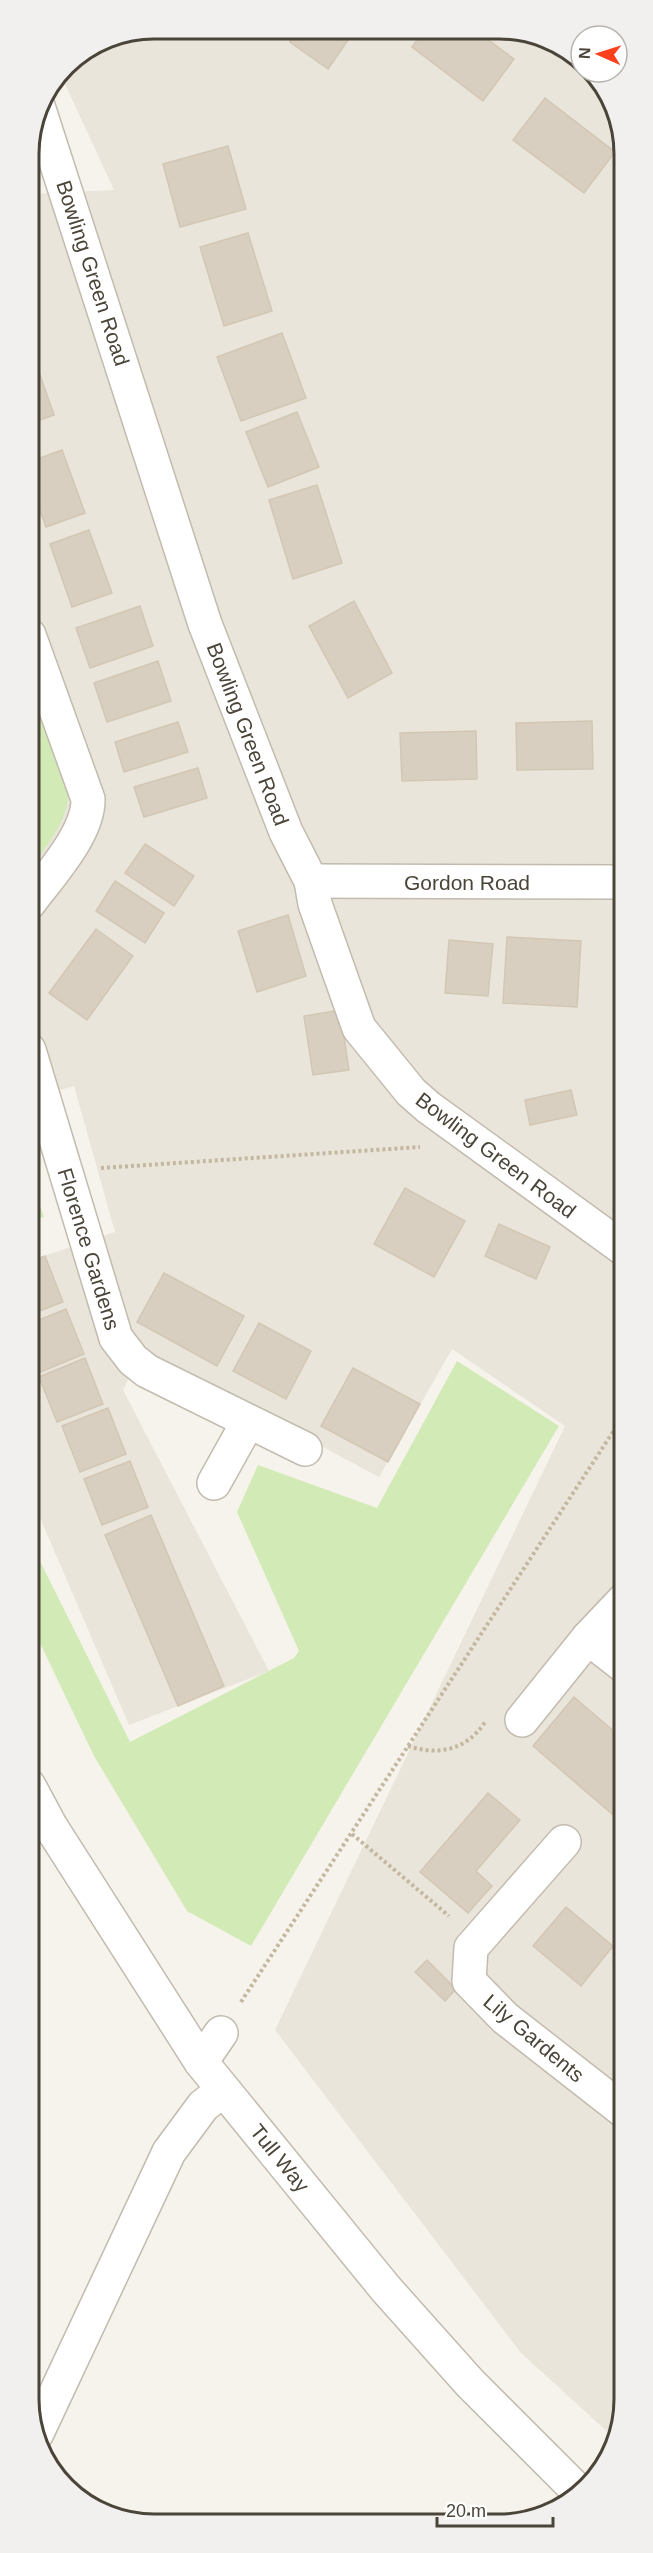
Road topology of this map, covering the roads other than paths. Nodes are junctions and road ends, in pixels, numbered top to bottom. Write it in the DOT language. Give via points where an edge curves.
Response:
graph roads {
  1 [pos="42,126"];
  2 [pos="39,663"];
  3 [pos="311,881"];
  4 [pos="614,882"];
  5 [pos="39,888"];
  6 [pos="39,1085"];
  7 [pos="614,1242"];
  8 [pos="248,1422"];
  9 [pos="305,1449"];
  10 [pos="214,1484"];
  11 [pos="614,1611"];
  12 [pos="588,1638"];
  13 [pos="614,1658"];
  14 [pos="526,1714"];
  15 [pos="39,1805"];
  16 [pos="564,1842"];
  17 [pos="221,2033"];
  18 [pos="201,2062"];
  19 [pos="223,2090"];
  20 [pos="614,2103"];
  21 [pos="42,2423"];
  22 [pos="573,2486"];
  1 -- 3 [label="street, Bowling Green Road" via="205,624 286,832"];
  2 -- 5 [label="street" via="88,806 82,826"];
  3 -- 4 [label="street, Gordon Road"];
  3 -- 7 [label="street, Bowling Green Road" via="315,904 359,1028 411,1092"];
  6 -- 8 [label="street, Florence Gardens" via="116,1338 147,1371"];
  8 -- 9 [label="street, Florence Gardens"];
  8 -- 10 [label="street"];
  11 -- 12 [label="street"];
  12 -- 13 [label="street"];
  12 -- 14 [label="street"];
  15 -- 18 [label="street, Tull Way"];
  16 -- 20 [label="street, Lily Gardents" via="471,1948 469,1981 505,2018"];
  17 -- 18 [label="street"];
  18 -- 19 [label="street, Tull Way"];
  19 -- 21 [label="street" via="204,2106 169,2152"];
  19 -- 22 [label="street, Tull Way" via="386,2289 470,2383"];
}
